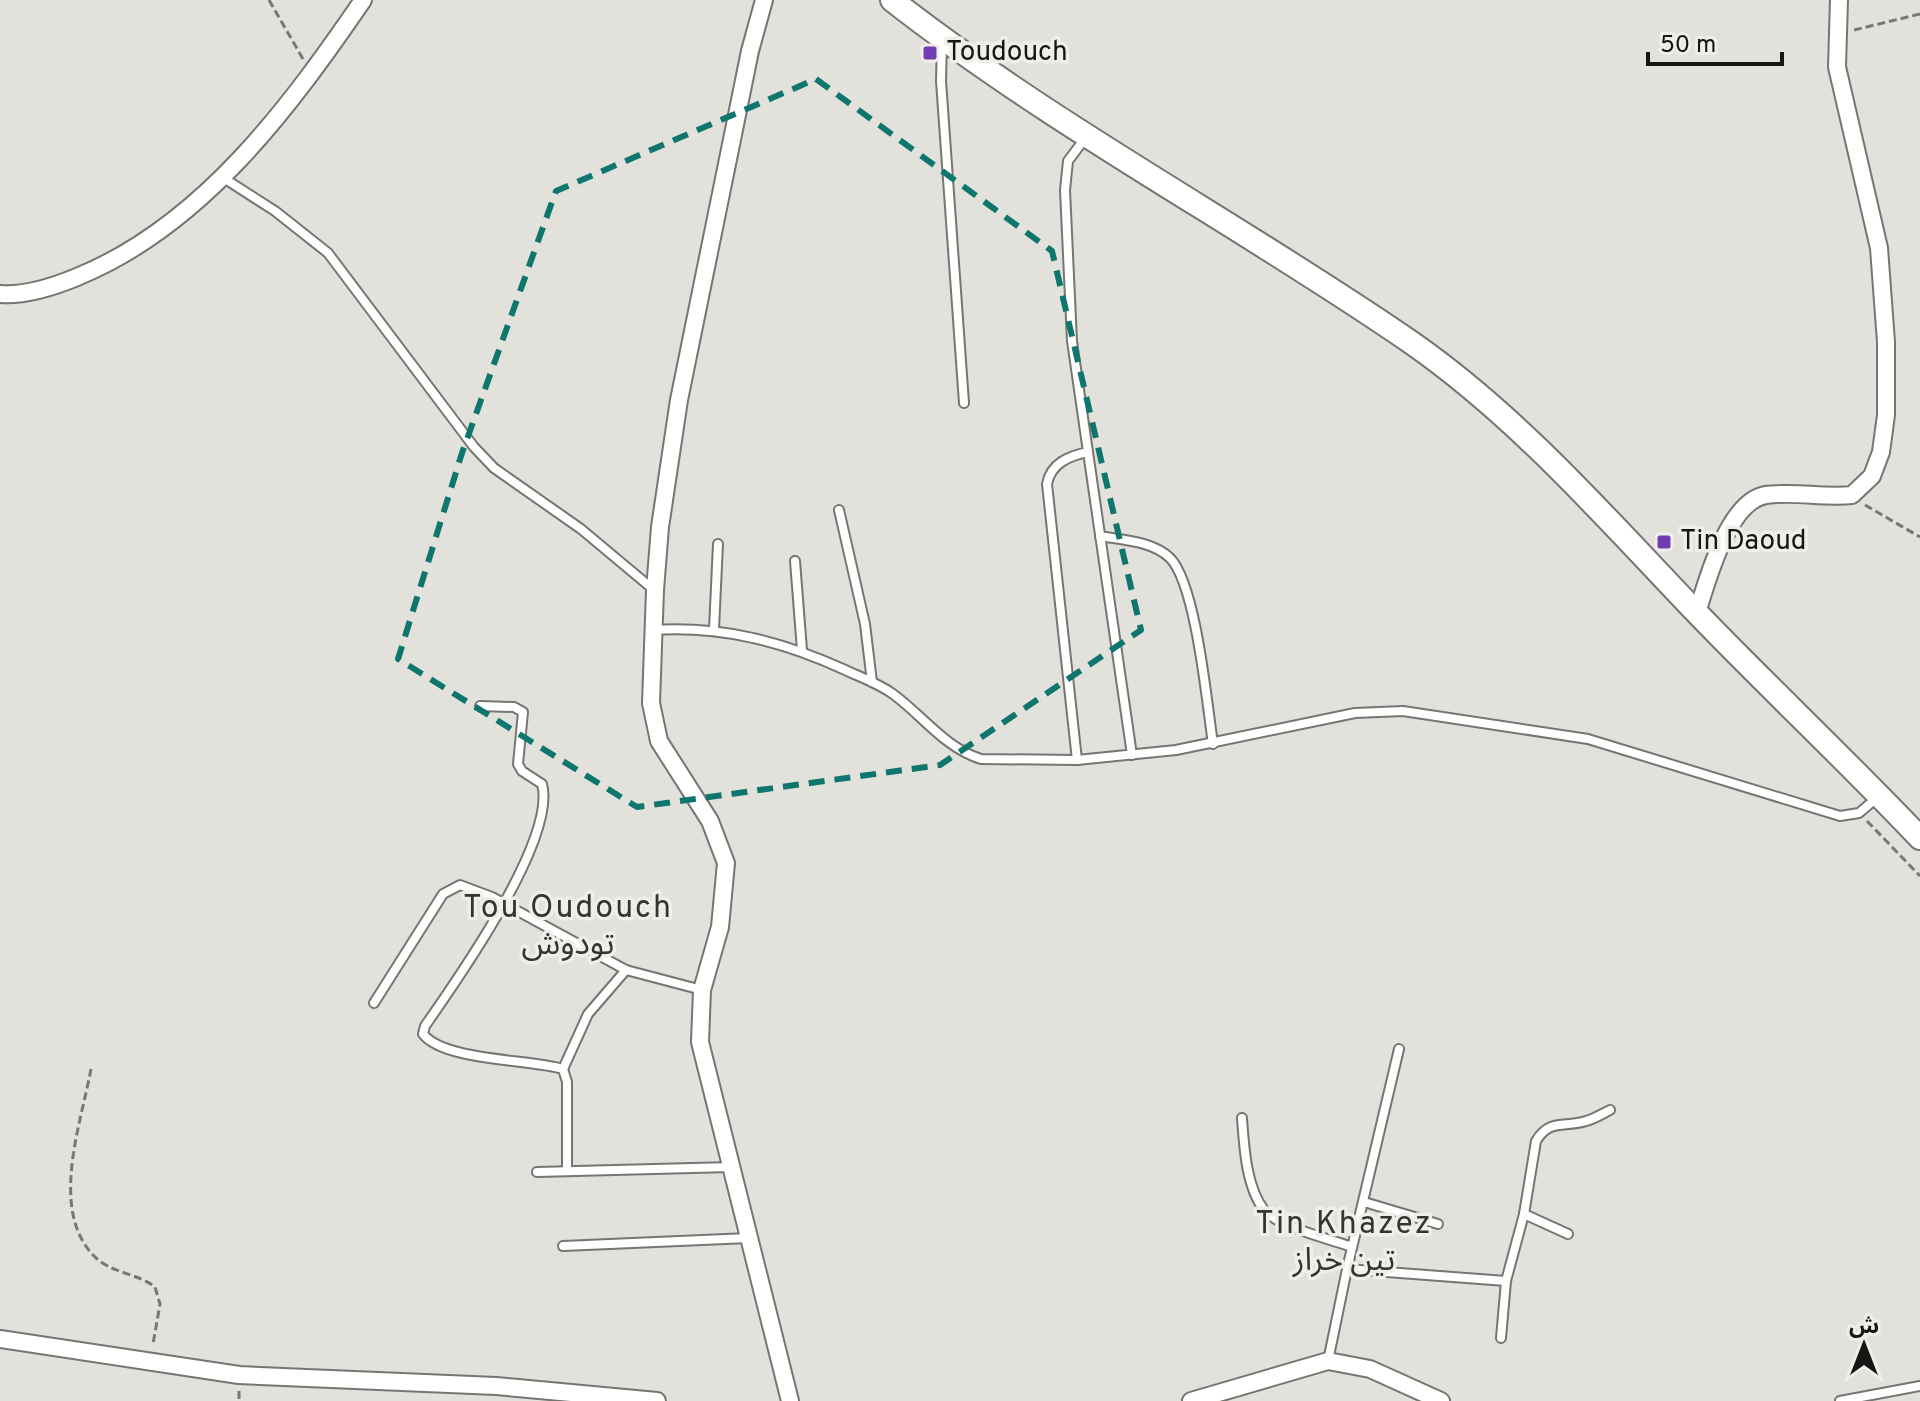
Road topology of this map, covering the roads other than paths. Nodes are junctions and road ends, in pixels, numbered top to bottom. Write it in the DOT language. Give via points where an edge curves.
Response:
graph roads {
  1 [pos="363,0"];
  2 [pos="764,0"];
  3 [pos="892,0"];
  4 [pos="1839,0"];
  5 [pos="942,39"];
  6 [pos="1087,136"];
  7 [pos="222,177"];
  8 [pos="0,294"];
  9 [pos="964,403"];
  10 [pos="1088,452"];
  11 [pos="839,510"];
  12 [pos="1100,536"];
  13 [pos="718,544"];
  14 [pos="795,561"];
  15 [pos="655,590"];
  16 [pos="1697,613"];
  17 [pos="714,629"];
  18 [pos="653,630"];
  19 [pos="802,650"];
  20 [pos="872,682"];
  21 [pos="480,706"];
  22 [pos="1213,744"];
  23 [pos="1132,755"];
  24 [pos="1077,760"];
  25 [pos="1880,795"];
  26 [pos="1920,838"];
  27 [pos="504,904"];
  28 [pos="626,970"];
  29 [pos="702,990"];
  30 [pos="374,1003"];
  31 [pos="1399,1049"];
  32 [pos="563,1069"];
  33 [pos="1610,1110"];
  34 [pos="1242,1118"];
  35 [pos="732,1167"];
  36 [pos="567,1170"];
  37 [pos="537,1172"];
  38 [pos="1364,1202"];
  39 [pos="1524,1214"];
  40 [pos="1438,1224"];
  41 [pos="1568,1234"];
  42 [pos="749,1238"];
  43 [pos="563,1246"];
  44 [pos="1352,1247"];
  45 [pos="1347,1269"];
  46 [pos="1506,1281"];
  47 [pos="1501,1338"];
  48 [pos="0,1339"];
  49 [pos="1328,1361"];
  50 [pos="1920,1386"];
  51 [pos="657,1401"];
  52 [pos="790,1401"];
  53 [pos="1191,1401"];
  54 [pos="1441,1401"];
  55 [pos="1840,1401"];
  1 -- 7 [label="street" via="277,118"];
  2 -- 15 [label="street" via="679,400"];
  3 -- 5 [label="main road"];
  4 -- 16 [label="street" via="1840,86 1879,248 1886,342 1881,452 1872,476 1852,495 1771,495 1746,504 1729,528"];
  5 -- 6 [label="main road"];
  5 -- 9 [label="lane"];
  6 -- 10 [label="lane" via="1071,154 1065,190 1072,341"];
  6 -- 16 [label="main road" via="1411,343 1452,375 1571,482"];
  7 -- 8 [label="street" via="169,223 108,265 60,284"];
  7 -- 15 [label="lane" via="328,253 494,468"];
  10 -- 12 [label="lane"];
  10 -- 24 [label="lane" via="1057,465 1047,484"];
  11 -- 20 [label="lane" via="865,624"];
  12 -- 22 [label="lane" via="1153,548 1177,568 1195,630"];
  12 -- 23 [label="lane"];
  13 -- 17 [label="lane"];
  14 -- 19 [label="lane"];
  15 -- 18 [label="street"];
  16 -- 25 [label="main road"];
  17 -- 18 [label="lane"];
  17 -- 19 [label="lane"];
  18 -- 29 [label="street" via="651,703 659,741 710,821 726,863 723,915"];
  19 -- 20 [label="lane"];
  20 -- 24 [label="lane" via="915,710 966,755"];
  21 -- 27 [label="lane" via="522,710 518,764 543,786 536,826"];
  22 -- 23 [label="lane"];
  22 -- 25 [label="lane" via="1355,713 1418,713 1588,739 1823,813 1850,816"];
  23 -- 24 [label="lane"];
  25 -- 26 [label="main road"];
  27 -- 28 [label="lane"];
  27 -- 30 [label="lane" via="466,886 447,890"];
  27 -- 32 [label="lane" via="423,1034 453,1049"];
  28 -- 29 [label="lane"];
  28 -- 32 [label="lane" via="588,1014"];
  29 -- 35 [label="street" via="700,1042"];
  31 -- 38 [label="lane"];
  32 -- 36 [label="lane"];
  33 -- 39 [label="lane" via="1542,1131 1532,1157"];
  34 -- 44 [label="lane" via="1252,1182 1263,1209 1282,1222"];
  35 -- 36 [label="lane"];
  35 -- 42 [label="street"];
  36 -- 37 [label="lane"];
  38 -- 40 [label="lane"];
  38 -- 44 [label="lane"];
  39 -- 41 [label="lane"];
  39 -- 46 [label="lane"];
  42 -- 43 [label="lane"];
  42 -- 52 [label="street"];
  44 -- 45 [label="lane"];
  45 -- 46 [label="lane"];
  45 -- 49 [label="lane"];
  46 -- 47 [label="lane"];
  48 -- 51 [label="street" via="239,1375 496,1386"];
  49 -- 53 [label="street"];
  49 -- 54 [label="street" via="1370,1369"];
  50 -- 55 [label="lane"];
}
